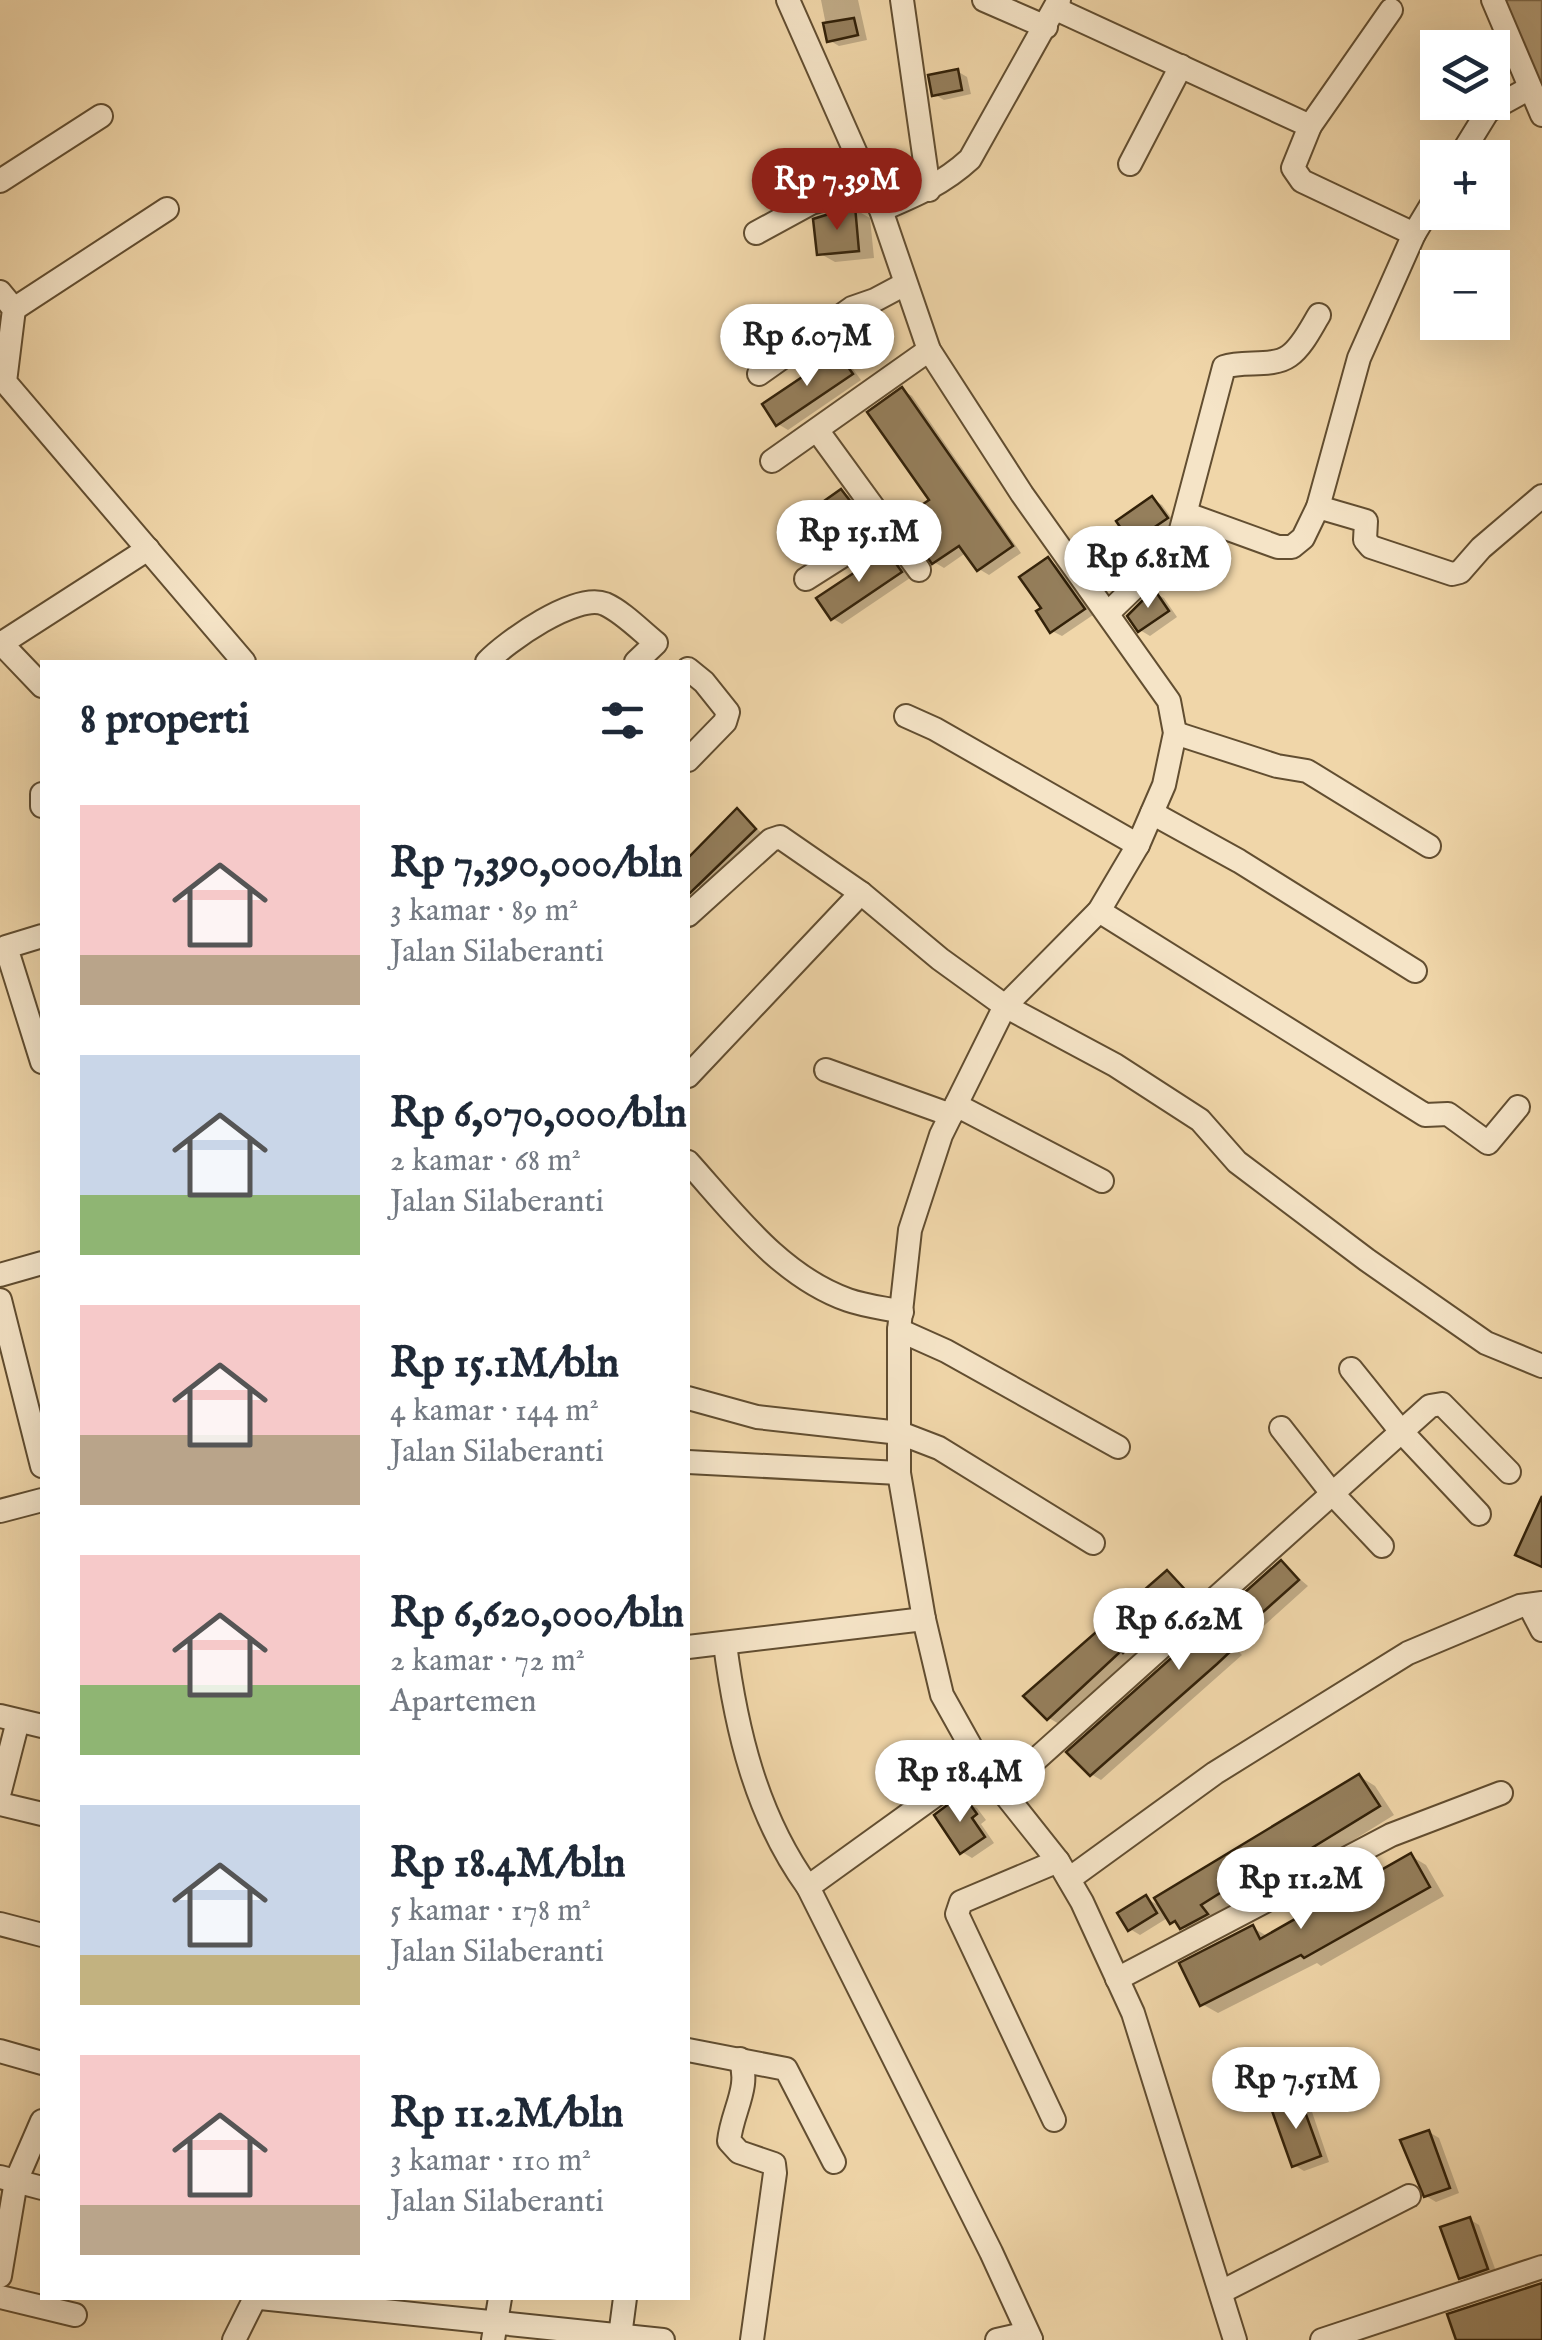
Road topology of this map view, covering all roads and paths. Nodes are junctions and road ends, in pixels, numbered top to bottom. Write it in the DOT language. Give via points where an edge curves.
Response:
graph roads {
  1 [pos="788,0"];
  2 [pos="902,0"];
  3 [pos="984,0"];
  4 [pos="1493,0"];
  5 [pos="1391,10"];
  6 [pos="1054,12"];
  7 [pos="1181,66"];
  8 [pos="1530,88"];
  9 [pos="101,116"];
  10 [pos="1542,116"];
  11 [pos="1310,126"];
  12 [pos="1470,140"];
  13 [pos="1130,164"];
  14 [pos="0,181"];
  15 [pos="870,186"];
  16 [pos="929,190"];
  17 [pos="167,208"];
  18 [pos="881,210"];
  19 [pos="1420,224"];
  20 [pos="756,233"];
  21 [pos="1414,234"];
  22 [pos="905,284"];
  23 [pos="7,300"];
  24 [pos="1320,315"];
  25 [pos="929,350"];
  26 [pos="760,374"];
  27 [pos="3,379"];
  28 [pos="816,430"];
  29 [pos="772,461"];
  30 [pos="1542,496"];
  31 [pos="1318,508"];
  32 [pos="1187,514"];
  33 [pos="888,527"];
  34 [pos="148,550"];
  35 [pos="919,570"];
  36 [pos="806,578"];
  37 [pos="1108,614"];
  38 [pos="1,642"];
  39 [pos="656,643"];
  40 [pos="242,660"];
  41 [pos="488,660"];
  42 [pos="638,660"];
  43 [pos="677,660"];
  44 [pos="690,670"];
  45 [pos="40,684"];
  46 [pos="906,716"];
  47 [pos="1175,733"];
  48 [pos="690,758"];
  49 [pos="1152,814"];
  50 [pos="1138,846"];
  51 [pos="1429,846"];
  52 [pos="861,893"];
  53 [pos="1099,911"];
  54 [pos="690,913"];
  55 [pos="40,936"];
  56 [pos="3,942"];
  57 [pos="1415,971"];
  58 [pos="1006,1006"];
  59 [pos="40,1056"];
  60 [pos="826,1070"];
  61 [pos="690,1074"];
  62 [pos="1518,1107"];
  63 [pos="954,1110"];
  64 [pos="690,1164"];
  65 [pos="1102,1181"];
  66 [pos="40,1264"];
  67 [pos="0,1276"];
  68 [pos="0,1300"];
  69 [pos="901,1321"];
  70 [pos="1542,1366"];
  71 [pos="1351,1370"];
  72 [pos="690,1399"];
  73 [pos="1281,1428"];
  74 [pos="1400,1430"];
  75 [pos="39,1432"];
  76 [pos="900,1433"];
  77 [pos="1118,1448"];
  78 [pos="690,1462"];
  79 [pos="1509,1472"];
  80 [pos="899,1473"];
  81 [pos="1331,1492"];
  82 [pos="40,1501"];
  83 [pos="0,1511"];
  84 [pos="1479,1514"];
  85 [pos="1093,1543"];
  86 [pos="1382,1546"];
  87 [pos="1535,1604"];
  88 [pos="924,1619"];
  89 [pos="1542,1630"];
  90 [pos="725,1644"];
  91 [pos="690,1647"];
  92 [pos="9,1718"];
  93 [pos="40,1726"];
  94 [pos="980,1763"];
  95 [pos="1003,1788"];
  96 [pos="0,1791"];
  97 [pos="1501,1793"];
  98 [pos="0,1804"];
  99 [pos="40,1814"];
  100 [pos="1063,1870"];
  101 [pos="808,1887"];
  102 [pos="0,1924"];
  103 [pos="40,1934"];
  104 [pos="1117,1979"];
  105 [pos="690,2050"];
  106 [pos="0,2051"];
  107 [pos="740,2059"];
  108 [pos="40,2062"];
  109 [pos="1054,2120"];
  110 [pos="40,2124"];
  111 [pos="834,2162"];
  112 [pos="8,2179"];
  113 [pos="40,2187"];
  114 [pos="1409,2196"];
  115 [pos="1542,2267"];
  116 [pos="0,2276"];
  117 [pos="1220,2292"];
  118 [pos="0,2297"];
  119 [pos="257,2300"];
  120 [pos="272,2300"];
  121 [pos="500,2300"];
  122 [pos="626,2300"];
  123 [pos="75,2315"];
  124 [pos="494,2332"];
  125 [pos="620,2336"];
  126 [pos="234,2340"];
  127 [pos="663,2340"];
  128 [pos="752,2340"];
  129 [pos="996,2340"];
  130 [pos="1031,2340"];
  131 [pos="1235,2340"];
  132 [pos="1322,2340"];
  1 -- 15 [label="street"];
  2 -- 16 [label="street"];
  3 -- 6 [label="street"];
  4 -- 8 [label="street"];
  5 -- 11 [label="street"];
  6 -- 7 [label="street"];
  6 -- 16 [label="street" via="970,160"];
  7 -- 11 [label="street"];
  7 -- 13 [label="street"];
  8 -- 10 [label="street"];
  8 -- 12 [label="street" via="1488,111"];
  9 -- 14 [label="street"];
  11 -- 21 [label="street" via="1296,175"];
  15 -- 18 [label="street"];
  15 -- 20 [label="street" via="811,203"];
  16 -- 18 [label="street"];
  17 -- 23 [label="street"];
  18 -- 22 [label="street"];
  19 -- 21 [label="street"];
  21 -- 31 [label="street" via="1360,358"];
  22 -- 25 [label="street"];
  22 -- 26 [label="street" via="852,308"];
  23 -- 27 [label="street"];
  24 -- 32 [label="street" via="1289,356 1224,367"];
  25 -- 28 [label="street"];
  25 -- 37 [label="street"];
  27 -- 34 [label="street"];
  28 -- 29 [label="street"];
  28 -- 33 [label="street"];
  30 -- 31 [label="street" via="1452,574 1371,547 1366,521"];
  31 -- 32 [label="street" via="1303,538 1278,548"];
  32 -- 37 [label="street" via="1168,555"];
  33 -- 35 [label="street"];
  33 -- 36 [label="street"];
  34 -- 38 [label="street"];
  34 -- 40 [label="street"];
  37 -- 47 [label="street" via="1169,701"];
  38 -- 45 [label="street"];
  39 -- 41 [label="street" via="593,602 542,619"];
  39 -- 42 [label="street"];
  39 -- 43 [label="street"];
  44 -- 48 [label="street" via="728,712"];
  46 -- 50 [label="street"];
  47 -- 49 [label="street"];
  47 -- 51 [label="street" via="1307,771"];
  49 -- 50 [label="street"];
  49 -- 57 [label="street"];
  50 -- 53 [label="street"];
  52 -- 54 [label="street" via="780,837"];
  52 -- 58 [label="street"];
  52 -- 61 [label="street"];
  53 -- 58 [label="street"];
  53 -- 62 [label="street" via="1425,1115 1448,1114 1488,1143"];
  55 -- 56 [label="street"];
  56 -- 59 [label="street"];
  58 -- 63 [label="street"];
  58 -- 70 [label="street" via="1200,1120 1237,1162 1368,1260 1486,1344"];
  60 -- 63 [label="street"];
  63 -- 65 [label="street"];
  63 -- 69 [label="street" via="910,1230"];
  64 -- 69 [label="street" via="765,1248 806,1278"];
  66 -- 67 [label="street"];
  68 -- 75 [label="street"];
  69 -- 76 [label="street"];
  69 -- 77 [label="street"];
  71 -- 74 [label="street"];
  72 -- 76 [label="street" via="757,1417"];
  73 -- 81 [label="street"];
  74 -- 79 [label="street" via="1442,1404"];
  74 -- 81 [label="street"];
  74 -- 84 [label="street"];
  76 -- 80 [label="street"];
  76 -- 85 [label="street" via="939,1448"];
  78 -- 80 [label="street"];
  80 -- 88 [label="street"];
  81 -- 86 [label="street"];
  81 -- 95 [label="street"];
  82 -- 83 [label="street"];
  87 -- 89 [label="street"];
  87 -- 100 [label="street" via="1408,1653"];
  88 -- 90 [label="street"];
  88 -- 94 [label="street" via="942,1695"];
  90 -- 91 [label="street"];
  90 -- 101 [label="street" via="749,1770"];
  92 -- 93 [label="street"];
  92 -- 96 [label="street"];
  94 -- 95 [label="street"];
  94 -- 101 [label="street"];
  95 -- 100 [label="street"];
  97 -- 104 [label="street" via="1391,1835"];
  98 -- 99 [label="street"];
  100 -- 104 [label="street"];
  100 -- 109 [label="street" via="957,1908"];
  101 -- 130 [label="street"];
  102 -- 103 [label="street"];
  104 -- 117 [label="street"];
  105 -- 107 [label="street"];
  106 -- 108 [label="street"];
  107 -- 111 [label="street" via="786,2069"];
  107 -- 128 [label="street" via="745,2088 730,2142 774,2164 775,2173"];
  110 -- 112 [label="street"];
  112 -- 113 [label="street"];
  112 -- 116 [label="street"];
  114 -- 117 [label="street"];
  115 -- 132 [label="street"];
  117 -- 131 [label="street"];
  118 -- 123 [label="street"];
  119 -- 126 [label="street"];
  120 -- 124 [label="street"];
  121 -- 124 [label="street"];
  122 -- 125 [label="street"];
  124 -- 125 [label="street"];
  125 -- 127 [label="street"];
  129 -- 130 [label="street"];
}
